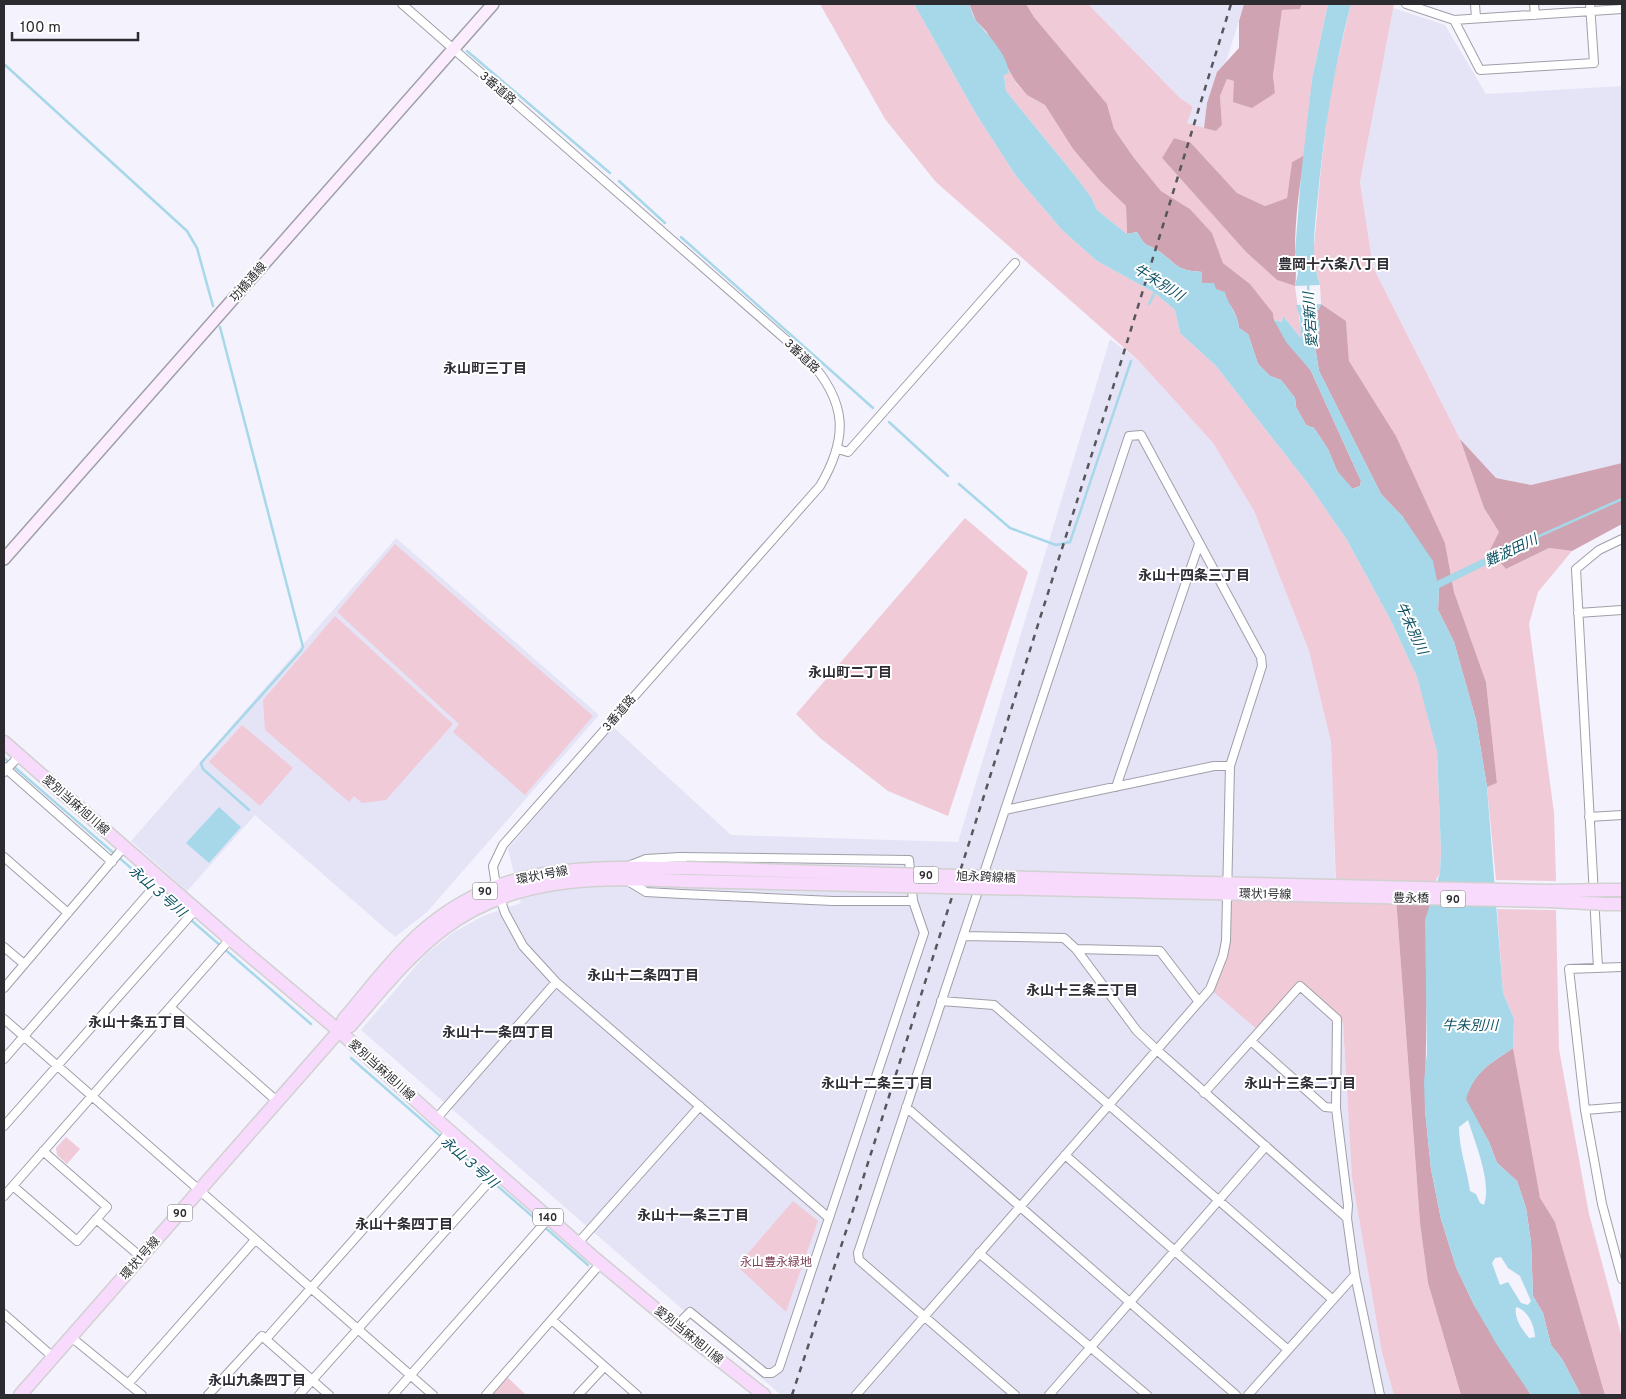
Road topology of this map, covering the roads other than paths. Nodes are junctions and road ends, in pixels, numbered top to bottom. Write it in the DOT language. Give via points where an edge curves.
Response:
graph roads {
  1 [pos="402,4"];
  2 [pos="493,4"];
  3 [pos="1406,4"];
  4 [pos="1474,4"];
  5 [pos="1534,4"];
  6 [pos="1591,7"];
  7 [pos="1622,9"];
  8 [pos="1535,15"];
  9 [pos="1476,18"];
  10 [pos="1454,20"];
  11 [pos="454,49"];
  12 [pos="1015,264"];
  13 [pos="838,449"];
  14 [pos="1622,539"];
  15 [pos="1199,544"];
  16 [pos="4,560"];
  17 [pos="1622,610"];
  18 [pos="1578,613"];
  19 [pos="4,742"];
  20 [pos="18,758"];
  21 [pos="1230,766"];
  22 [pos="6,769"];
  23 [pos="1116,787"];
  24 [pos="1005,810"];
  25 [pos="1622,815"];
  26 [pos="1589,817"];
  27 [pos="122,850"];
  28 [pos="4,857"];
  29 [pos="113,860"];
  30 [pos="623,873"];
  31 [pos="686,874"];
  32 [pos="159,881"];
  33 [pos="1165,887"];
  34 [pos="1227,888"];
  35 [pos="1622,890"];
  36 [pos="1366,891"];
  37 [pos="498,892"];
  38 [pos="1545,896"];
  39 [pos="913,901"];
  40 [pos="1622,904"];
  41 [pos="194,911"];
  42 [pos="68,913"];
  43 [pos="963,936"];
  44 [pos="225,944"];
  45 [pos="4,947"];
  46 [pos="1076,949"];
  47 [pos="24,964"];
  48 [pos="1622,967"];
  49 [pos="1598,968"];
  50 [pos="556,982"];
  51 [pos="4,988"];
  52 [pos="942,1001"];
  53 [pos="1199,1002"];
  54 [pos="170,1007"];
  55 [pos="4,1019"];
  56 [pos="340,1031"];
  57 [pos="24,1036"];
  58 [pos="1251,1042"];
  59 [pos="1158,1051"];
  60 [pos="4,1059"];
  61 [pos="57,1066"];
  62 [pos="1204,1094"];
  63 [pos="92,1097"];
  64 [pos="278,1102"];
  65 [pos="1109,1105"];
  66 [pos="700,1106"];
  67 [pos="906,1107"];
  68 [pos="1622,1107"];
  69 [pos="1336,1108"];
  70 [pos="1586,1110"];
  71 [pos="436,1119"];
  72 [pos="4,1126"];
  73 [pos="448,1133"];
  74 [pos="1266,1146"];
  75 [pos="43,1151"];
  76 [pos="1065,1155"];
  77 [pos="495,1175"];
  78 [pos="13,1186"];
  79 [pos="200,1190"];
  80 [pos="4,1196"];
  81 [pos="1217,1201"];
  82 [pos="1021,1205"];
  83 [pos="829,1218"];
  84 [pos="1347,1218"];
  85 [pos="96,1219"];
  86 [pos="544,1223"];
  87 [pos="255,1240"];
  88 [pos="578,1243"];
  89 [pos="1175,1250"];
  90 [pos="979,1253"];
  91 [pos="141,1257"];
  92 [pos="601,1264"];
  93 [pos="1355,1275"];
  94 [pos="1622,1279"];
  95 [pos="312,1288"];
  96 [pos="1332,1299"];
  97 [pos="1131,1301"];
  98 [pos="4,1314"];
  99 [pos="924,1317"];
  100 [pos="552,1320"];
  101 [pos="676,1326"];
  102 [pos="359,1329"];
  103 [pos="71,1337"];
  104 [pos="266,1340"];
  105 [pos="1091,1346"];
  106 [pos="1287,1349"];
  107 [pos="53,1357"];
  108 [pos="604,1367"];
  109 [pos="410,1375"];
  110 [pos="312,1380"];
  111 [pos="128,1384"];
  112 [pos="20,1395"];
  113 [pos="142,1395"];
  114 [pos="208,1395"];
  115 [pos="299,1395"];
  116 [pos="329,1395"];
  117 [pos="393,1395"];
  118 [pos="433,1395"];
  119 [pos="486,1395"];
  120 [pos="578,1395"];
  121 [pos="637,1395"];
  122 [pos="764,1395"];
  123 [pos="856,1395"];
  124 [pos="1014,1395"];
  125 [pos="1049,1395"];
  126 [pos="1147,1395"];
  127 [pos="1236,1395"];
  128 [pos="1248,1395"];
  129 [pos="1380,1395"];
  1 -- 11 [label="street, 3番道路"];
  2 -- 11 [label="street, 功橋通線"];
  3 -- 10 [label="street"];
  4 -- 9 [label="street"];
  5 -- 8 [label="street"];
  6 -- 7 [label="street"];
  6 -- 8 [label="street"];
  6 -- 10 [label="street" via="1594,63 1480,70"];
  8 -- 9 [label="street"];
  9 -- 10 [label="street"];
  11 -- 13 [label="street, 3番道路" via="808,359 832,390 840,427"];
  11 -- 16 [label="street, 功橋通線"];
  12 -- 13 [label="street" via="848,452"];
  13 -- 37 [label="street, 3番道路" via="820,486 500,849 493,863"];
  14 -- 18 [label="street" via="1599,550 1576,570"];
  15 -- 21 [label="street" via="1261,657 1262,666"];
  15 -- 23 [label="street"];
  15 -- 24 [label="street" via="1140,435 1129,436"];
  17 -- 18 [label="street"];
  18 -- 26 [label="street"];
  19 -- 20 [label="main road, 愛別当麻旭川線 / 140"];
  20 -- 22 [label="street"];
  20 -- 27 [label="main road, 愛別当麻旭川線 / 140"];
  21 -- 23 [label="street" via="1214,766"];
  21 -- 34 [label="street"];
  22 -- 29 [label="street"];
  23 -- 24 [label="street"];
  24 -- 43 [label="street"];
  25 -- 26 [label="street"];
  26 -- 49 [label="street"];
  27 -- 29 [label="street"];
  27 -- 32 [label="main road, 愛別当麻旭川線 / 140"];
  28 -- 42 [label="street"];
  29 -- 42 [label="street"];
  30 -- 31 [label="main road, 環状1号線 / 90"];
  30 -- 37 [label="main road, 環状1号線 / 90"];
  30 -- 39 [label="street" via="646,892 777,899"];
  30 -- 39 [label="street" via="646,859 680,857 909,860"];
  31 -- 33 [label="main road, 旭永跨線橋 / 90, bridge"];
  32 -- 41 [label="main road, 愛別当麻旭川線 / 140"];
  32 -- 57 [label="street"];
  33 -- 34 [label="main road, 環状1号線 / 90"];
  34 -- 36 [label="main road, 環状1号線 / 90"];
  34 -- 53 [label="street" via="1223,956 1210,989"];
  35 -- 38 [label="main road, 90, bridge"];
  36 -- 38 [label="main road, 豊永橋 / 90"];
  37 -- 50 [label="street, 3番道路" via="522,946"];
  37 -- 56 [label="main road, 環状1号線 / 90" via="441,931 411,958 350,1026"];
  38 -- 40 [label="main road, 90, bridge"];
  39 -- 83 [label="street" via="924,933"];
  41 -- 44 [label="main road, 愛別当麻旭川線 / 140"];
  41 -- 61 [label="street"];
  42 -- 47 [label="street"];
  43 -- 46 [label="street" via="1064,938"];
  43 -- 52 [label="street"];
  44 -- 54 [label="street"];
  44 -- 56 [label="main road, 愛別当麻旭川線 / 140"];
  45 -- 47 [label="street"];
  46 -- 53 [label="street" via="1160,951"];
  46 -- 59 [label="street" via="1137,1030"];
  47 -- 51 [label="street"];
  48 -- 49 [label="street"];
  49 -- 70 [label="street" via="1569,969"];
  50 -- 66 [label="street, 3番道路"];
  50 -- 71 [label="street"];
  52 -- 65 [label="street" via="994,1005"];
  52 -- 67 [label="street"];
  53 -- 59 [label="street"];
  54 -- 63 [label="street"];
  54 -- 64 [label="street"];
  55 -- 57 [label="street"];
  56 -- 64 [label="main road, 環状1号線 / 90"];
  56 -- 71 [label="main road, 愛別当麻旭川線 / 140"];
  57 -- 60 [label="street"];
  57 -- 61 [label="street"];
  58 -- 62 [label="street"];
  58 -- 69 [label="street" via="1325,1107"];
  58 -- 69 [label="street" via="1300,986 1337,1019"];
  59 -- 62 [label="street"];
  59 -- 65 [label="street"];
  61 -- 63 [label="street"];
  61 -- 72 [label="street"];
  62 -- 74 [label="street"];
  63 -- 75 [label="street"];
  63 -- 79 [label="street"];
  64 -- 79 [label="main road, 環状1号線 / 90"];
  65 -- 76 [label="street"];
  65 -- 81 [label="street"];
  66 -- 83 [label="street, 3番道路"];
  66 -- 88 [label="street"];
  67 -- 82 [label="street"];
  67 -- 99 [label="street" via="858,1253 859,1260"];
  68 -- 70 [label="street"];
  69 -- 84 [label="street"];
  70 -- 94 [label="street" via="1602,1204"];
  71 -- 73 [label="main road, 愛別当麻旭川線 / 140"];
  73 -- 77 [label="main road, 愛別当麻旭川線 / 140"];
  73 -- 95 [label="street"];
  74 -- 81 [label="street"];
  74 -- 84 [label="street"];
  75 -- 78 [label="street"];
  75 -- 85 [label="street" via="107,1207"];
  76 -- 82 [label="street"];
  76 -- 89 [label="street"];
  77 -- 86 [label="main road, 愛別当麻旭川線 / 140"];
  77 -- 102 [label="street"];
  78 -- 80 [label="street"];
  78 -- 85 [label="street" via="77,1242"];
  79 -- 87 [label="street"];
  79 -- 91 [label="main road, 環状1号線 / 90"];
  81 -- 89 [label="street"];
  81 -- 96 [label="street"];
  82 -- 90 [label="street"];
  82 -- 97 [label="street"];
  83 -- 101 [label="street" via="779,1368 772,1373 765,1373 690,1312"];
  84 -- 93 [label="street"];
  85 -- 91 [label="street"];
  86 -- 88 [label="main road, 愛別当麻旭川線 / 140"];
  86 -- 109 [label="street"];
  87 -- 95 [label="street"];
  87 -- 111 [label="street"];
  88 -- 92 [label="main road, 愛別当麻旭川線 / 140"];
  89 -- 97 [label="street"];
  89 -- 106 [label="street"];
  90 -- 99 [label="street"];
  90 -- 105 [label="street"];
  91 -- 103 [label="main road, 環状1号線 / 90"];
  92 -- 100 [label="street"];
  92 -- 101 [label="main road, 愛別当麻旭川線 / 140"];
  93 -- 96 [label="street"];
  93 -- 129 [label="street"];
  95 -- 102 [label="street"];
  95 -- 104 [label="street"];
  96 -- 106 [label="street"];
  97 -- 105 [label="street"];
  97 -- 127 [label="street"];
  98 -- 107 [label="street"];
  99 -- 123 [label="street"];
  99 -- 124 [label="street"];
  100 -- 108 [label="street"];
  100 -- 119 [label="street"];
  101 -- 122 [label="main road, 愛別当麻旭川線 / 140"];
  102 -- 109 [label="street"];
  102 -- 110 [label="street"];
  103 -- 107 [label="main road, 環状1号線 / 90"];
  103 -- 111 [label="street"];
  104 -- 110 [label="street"];
  104 -- 114 [label="street" via="262,1336"];
  105 -- 125 [label="street"];
  105 -- 126 [label="street"];
  106 -- 128 [label="street"];
  107 -- 112 [label="main road, 環状1号線 / 90"];
  108 -- 120 [label="street"];
  108 -- 121 [label="street"];
  109 -- 117 [label="street"];
  109 -- 118 [label="street"];
  110 -- 115 [label="street"];
  110 -- 116 [label="street"];
  111 -- 113 [label="street"];
}
